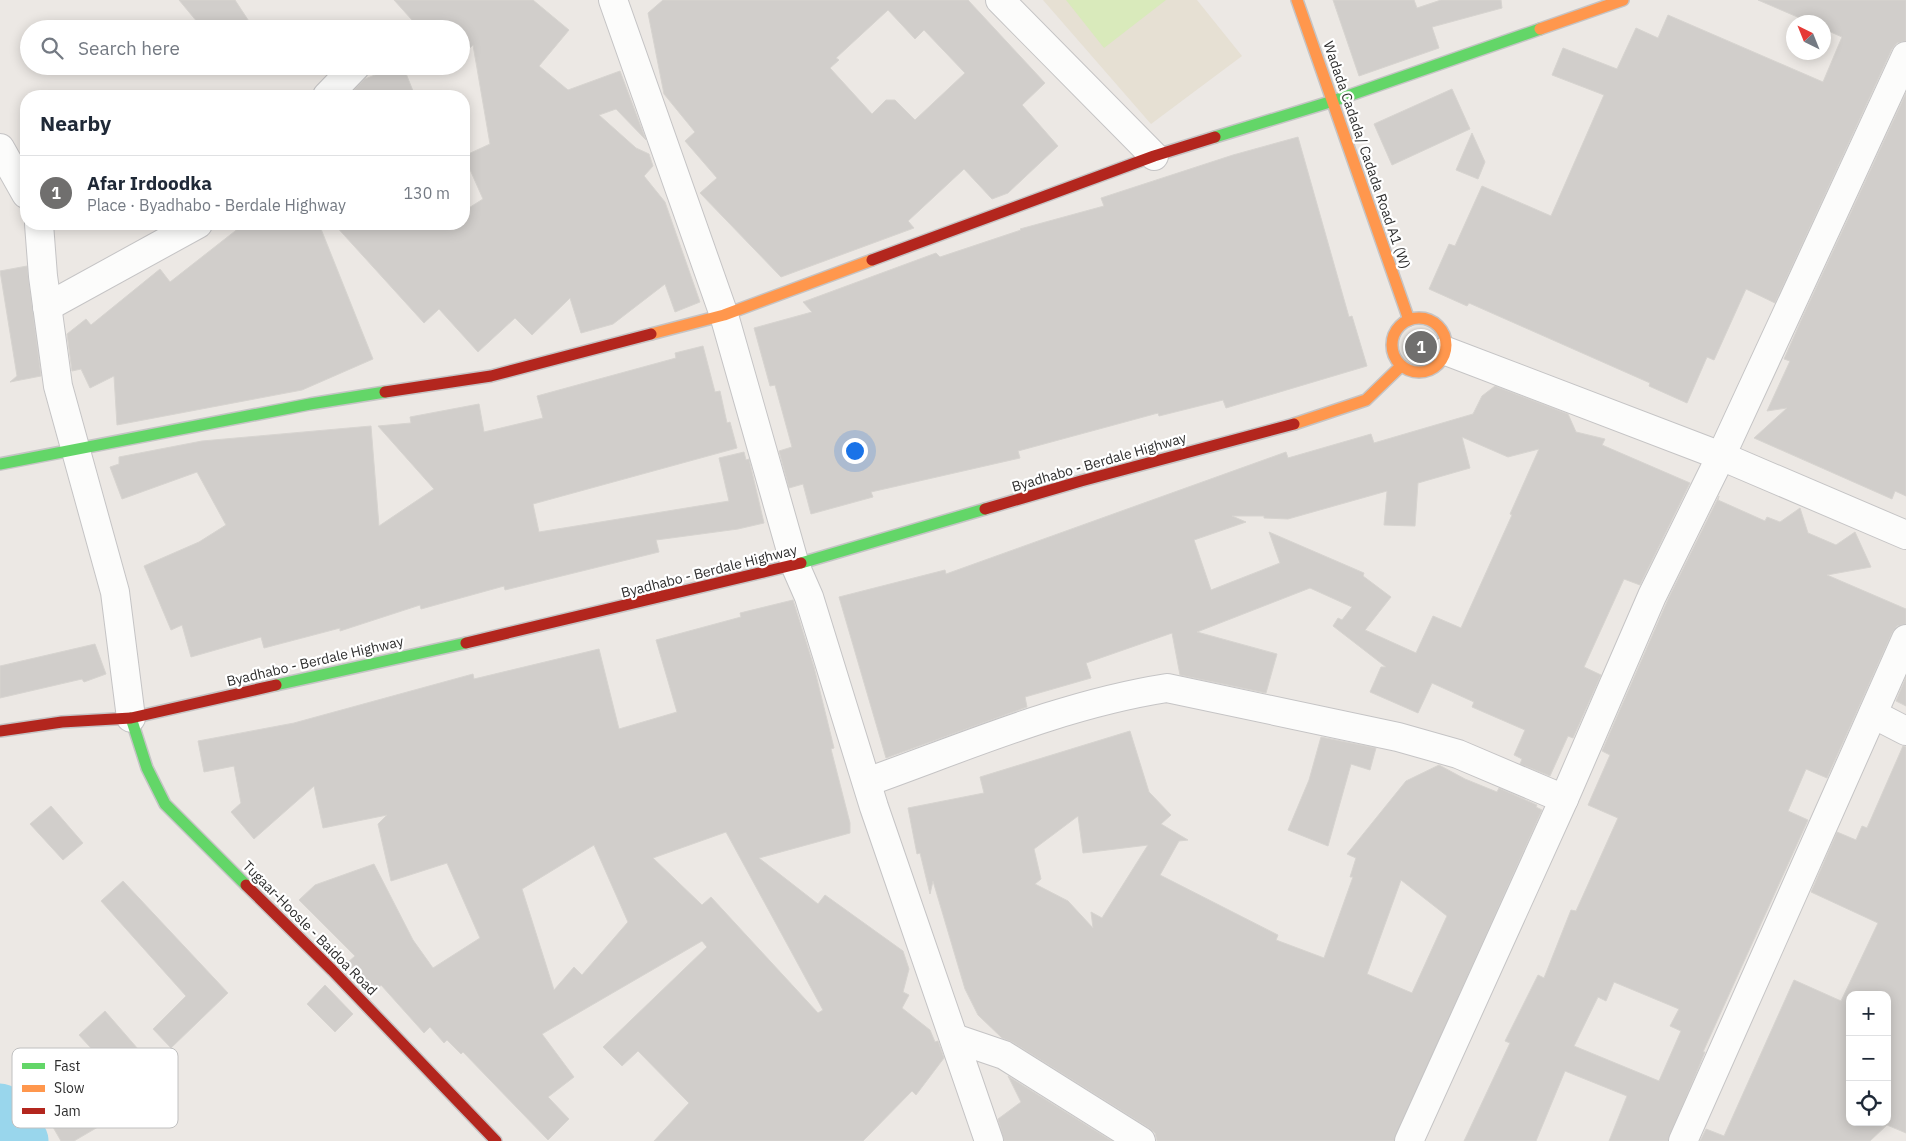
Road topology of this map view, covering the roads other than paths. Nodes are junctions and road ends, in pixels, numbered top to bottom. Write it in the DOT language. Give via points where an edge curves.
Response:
graph roads {
  1 [pos="613,0"];
  2 [pos="1000,0"];
  3 [pos="1296,0"];
  4 [pos="1622,0"];
  5 [pos="1906,56"];
  6 [pos="347,75"];
  7 [pos="333,90"];
  8 [pos="1333,101"];
  9 [pos="0,148"];
  10 [pos="1154,156"];
  11 [pos="20,183"];
  12 [pos="40,230"];
  13 [pos="187,230"];
  14 [pos="47,307"];
  15 [pos="724,315"];
  16 [pos="1409,320"];
  17 [pos="1446,351"];
  18 [pos="1401,366"];
  19 [pos="75,449"];
  20 [pos="1722,456"];
  21 [pos="0,464"];
  22 [pos="1906,535"];
  23 [pos="795,565"];
  24 [pos="1906,639"];
  25 [pos="1873,714"];
  26 [pos="131,718"];
  27 [pos="1906,731"];
  28 [pos="0,732"];
  29 [pos="867,782"];
  30 [pos="1564,799"];
  31 [pos="954,1038"];
  32 [pos="496,1141"];
  33 [pos="989,1141"];
  34 [pos="1141,1141"];
  35 [pos="1409,1141"];
  36 [pos="1683,1141"];
  1 -- 15 [label="street"];
  2 -- 10 [label="street"];
  3 -- 8 [label="main road, Wadada Cadada/ Cadada Road A1 (W)"];
  4 -- 8 [label="main road"];
  5 -- 20 [label="street"];
  6 -- 7 [label="street"];
  8 -- 10 [label="main road"];
  8 -- 16 [label="main road, Wadada Cadada/ Cadada Road A1 (W)"];
  9 -- 11 [label="street"];
  10 -- 15 [label="main road"];
  12 -- 14 [label="street"];
  13 -- 14 [label="street"];
  14 -- 19 [label="street" via="58,386"];
  15 -- 19 [label="main road" via="491,376 310,404"];
  15 -- 23 [label="street"];
  16 -- 17 [label="main road" via="1420,317 1441,328 1446,339"];
  16 -- 18 [label="main road" via="1399,326 1393,341 1394,357"];
  17 -- 18 [label="main road" via="1441,361 1428,370 1411,371"];
  17 -- 20 [label="street"];
  18 -- 23 [label="main road, Byadhabo - Berdale Highway" via="1366,400 1288,426 1080,481"];
  19 -- 21 [label="main road"];
  19 -- 26 [label="street" via="115,592"];
  20 -- 22 [label="street"];
  20 -- 30 [label="street" via="1652,596"];
  23 -- 26 [label="main road, Byadhabo - Berdale Highway" via="603,612"];
  23 -- 29 [label="street" via="809,597"];
  24 -- 25 [label="street"];
  25 -- 27 [label="street"];
  25 -- 36 [label="street"];
  26 -- 28 [label="main road, Byadhabo - Berdale Highway" via="62,722"];
  26 -- 32 [label="main road, Tugaar-Hoosle - Baidoa Road" via="164,804 332,970"];
  29 -- 30 [label="street" via="1023,726 1132,693 1167,688 1398,737 1458,754"];
  29 -- 31 [label="street"];
  30 -- 35 [label="street"];
  31 -- 33 [label="street"];
  31 -- 34 [label="street" via="1004,1055"];
}
